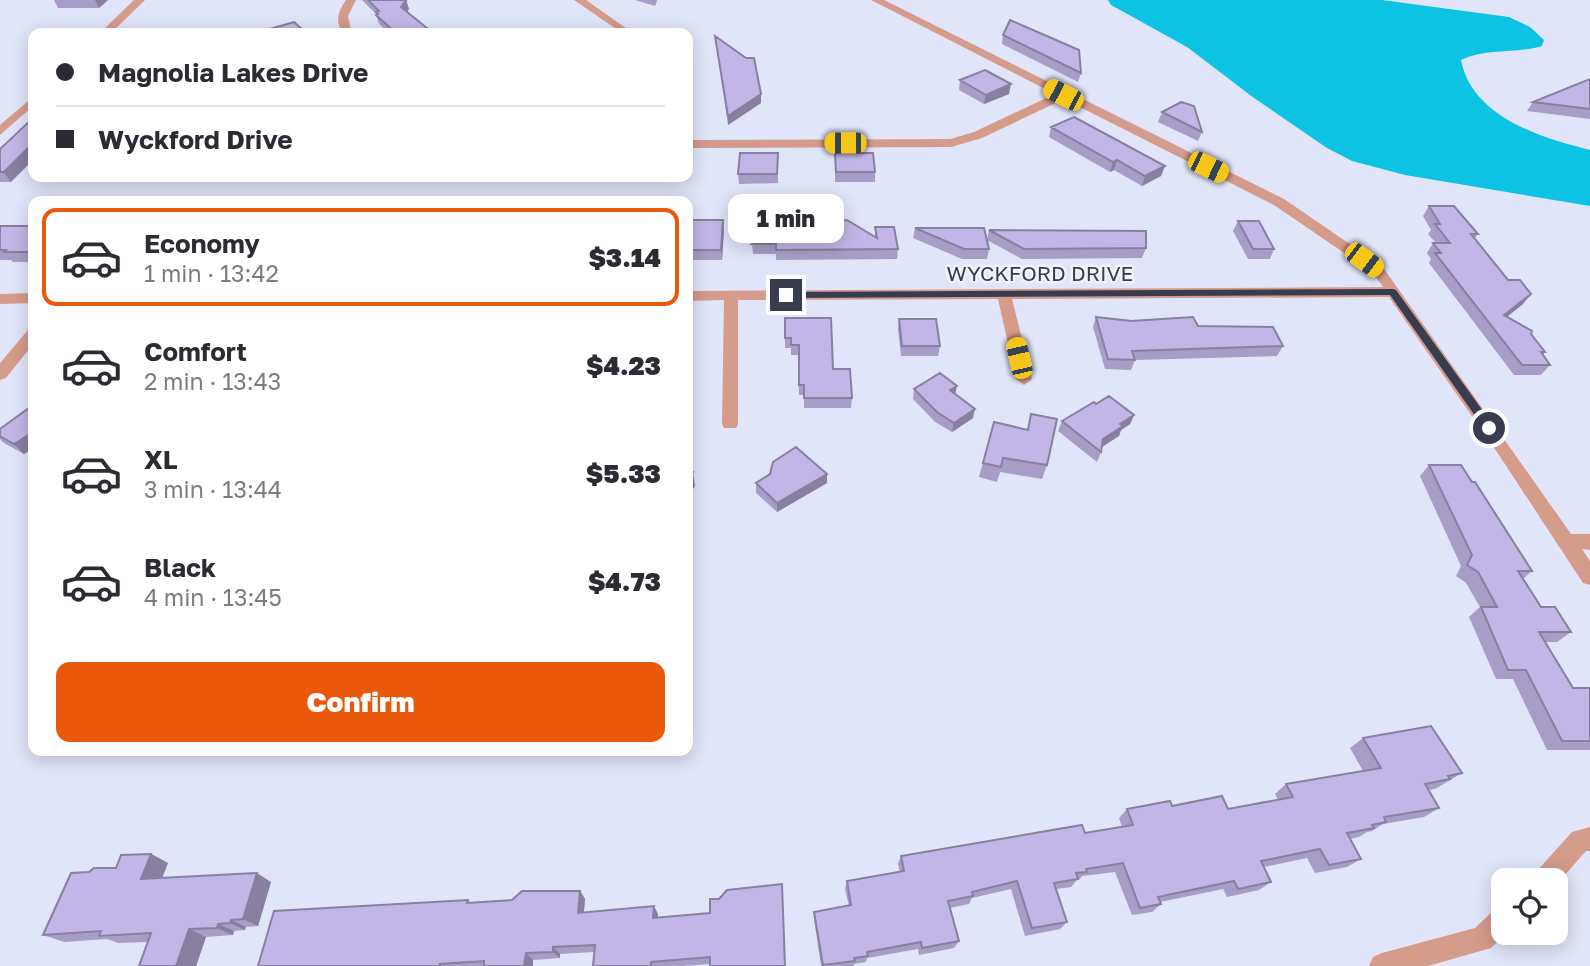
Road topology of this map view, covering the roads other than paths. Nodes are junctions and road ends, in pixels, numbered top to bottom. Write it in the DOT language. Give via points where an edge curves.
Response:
graph roads {
  1 [pos="140,0"];
  2 [pos="351,0"];
  3 [pos="579,0"];
  4 [pos="902,0"];
  5 [pos="881,3"];
  6 [pos="110,28"];
  7 [pos="345,28"];
  8 [pos="621,28"];
  9 [pos="1063,95"];
  10 [pos="28,105"];
  11 [pos="0,131"];
  12 [pos="693,144"];
  13 [pos="1393,292"];
  14 [pos="1004,294"];
  15 [pos="731,295"];
  16 [pos="693,296"];
  17 [pos="28,298"];
  18 [pos="0,299"];
  19 [pos="28,340"];
  20 [pos="0,374"];
  21 [pos="1024,379"];
  22 [pos="730,424"];
  23 [pos="1566,541"];
  24 [pos="1590,542"];
  25 [pos="1590,578"];
  26 [pos="1590,839"];
  27 [pos="1555,868"];
  28 [pos="1491,930"];
  29 [pos="1382,966"];
  1 -- 6 [label="street"];
  2 -- 7 [label="street" via="342,12"];
  3 -- 8 [label="street"];
  4 -- 5 [label="street"];
  5 -- 9 [label="street"];
  9 -- 12 [label="street" via="951,143"];
  9 -- 13 [label="street" via="1279,202 1377,269"];
  10 -- 11 [label="street"];
  13 -- 14 [label="street, WYCKFORD DRIVE"];
  13 -- 23 [label="street"];
  14 -- 15 [label="street, WYCKFORD DRIVE"];
  14 -- 21 [label="street"];
  15 -- 16 [label="street, WYCKFORD DRIVE"];
  15 -- 22 [label="street"];
  17 -- 18 [label="street"];
  19 -- 20 [label="street"];
  23 -- 24 [label="street"];
  23 -- 25 [label="street"];
  26 -- 27 [label="street" via="1580,840"];
  28 -- 29 [label="street" via="1482,939"];
}
